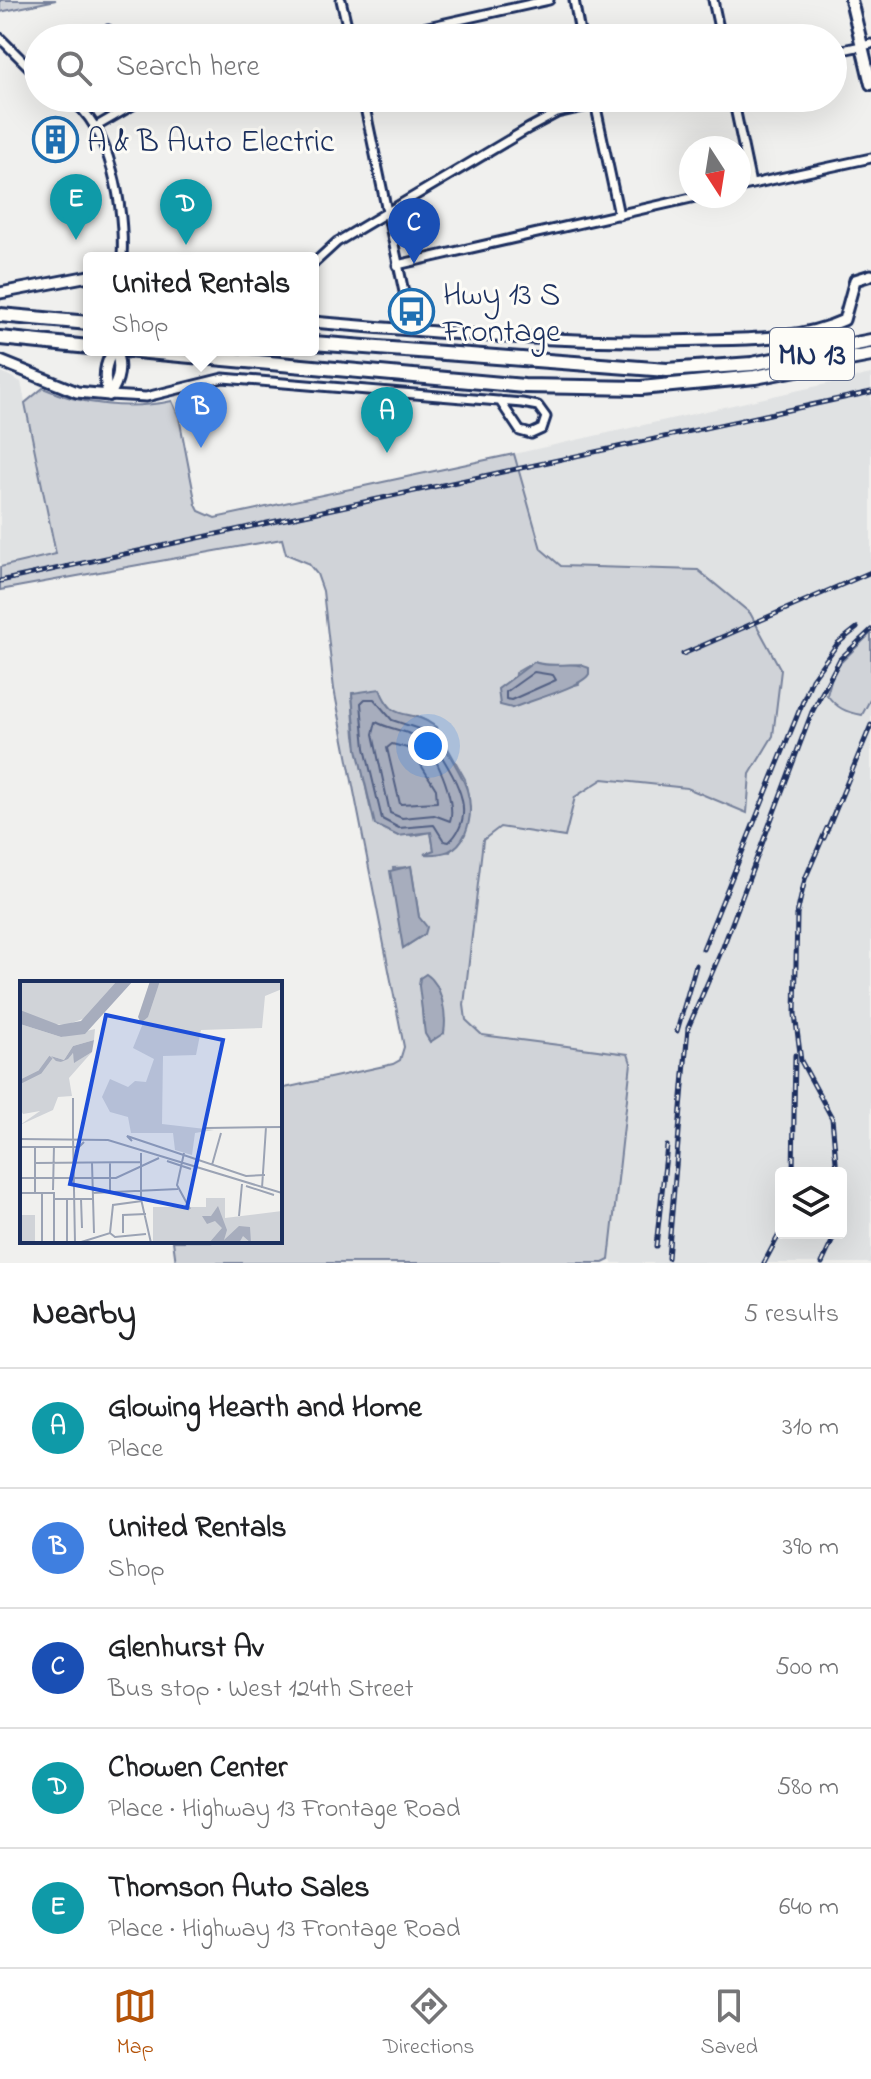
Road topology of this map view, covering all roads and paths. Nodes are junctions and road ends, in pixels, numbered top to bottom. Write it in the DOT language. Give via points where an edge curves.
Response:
graph roads {
  1 [pos="341,0"];
  2 [pos="549,0"];
  3 [pos="574,0"];
  4 [pos="713,0"];
  5 [pos="851,0"];
  6 [pos="347,24"];
  7 [pos="441,24"];
  8 [pos="578,24"];
  9 [pos="718,24"];
  10 [pos="0,38"];
  11 [pos="867,45"];
  12 [pos="847,49"];
  13 [pos="24,62"];
  14 [pos="871,84"];
  15 [pos="83,112"];
  16 [pos="121,112"];
  17 [pos="366,112"];
  18 [pos="560,112"];
  19 [pos="597,112"];
  20 [pos="736,112"];
  21 [pos="97,126"];
  22 [pos="741,136"];
  23 [pos="871,158"];
  24 [pos="751,184"];
  25 [pos="679,201"];
  26 [pos="386,213"];
  27 [pos="619,215"];
  28 [pos="122,252"];
  29 [pos="319,258"];
  30 [pos="397,265"];
  31 [pos="871,275"];
  32 [pos="83,277"];
  33 [pos="0,293"];
  34 [pos="0,315"];
  35 [pos="83,322"];
  36 [pos="319,322"];
  37 [pos="412,330"];
  38 [pos="0,338"];
  39 [pos="871,341"];
  40 [pos="319,343"];
  41 [pos="83,346"];
  42 [pos="871,355"];
  43 [pos="117,356"];
  44 [pos="192,356"];
  45 [pos="0,361"];
  46 [pos="109,395"];
  47 [pos="500,401"];
  1 -- 6 [label="street"];
  2 -- 7 [label="street"];
  3 -- 8 [label="street"];
  4 -- 9 [label="street"];
  5 -- 11 [label="main road"];
  10 -- 13 [label="street"];
  11 -- 12 [label="street"];
  11 -- 14 [label="main road"];
  15 -- 21 [label="street"];
  16 -- 21 [label="street"];
  17 -- 26 [label="street"];
  18 -- 26 [label="street"];
  19 -- 27 [label="street"];
  20 -- 22 [label="street"];
  21 -- 28 [label="street" via="121,219"];
  23 -- 24 [label="street"];
  25 -- 27 [label="street"];
  26 -- 29 [label="street"];
  26 -- 30 [label="street"];
  27 -- 30 [label="street"];
  30 -- 37 [label="street"];
  31 -- 37 [label="street" via="855,280 844,320 736,339 628,343"];
  32 -- 33 [label="street"];
  34 -- 35 [label="highway"];
  36 -- 37 [label="street"];
  38 -- 41 [label="highway"];
  39 -- 40 [label="highway, MN 13" via="752,364 667,370"];
  42 -- 44 [label="highway, MN 13" via="755,377 641,388 524,386"];
  43 -- 46 [label="street" via="117,385"];
  45 -- 46 [label="street" via="77,392"];
  46 -- 47 [label="street" via="146,397 223,378"];
  47 -- 47 [label="street" via="520,431 542,429 546,417 538,406"];
}
